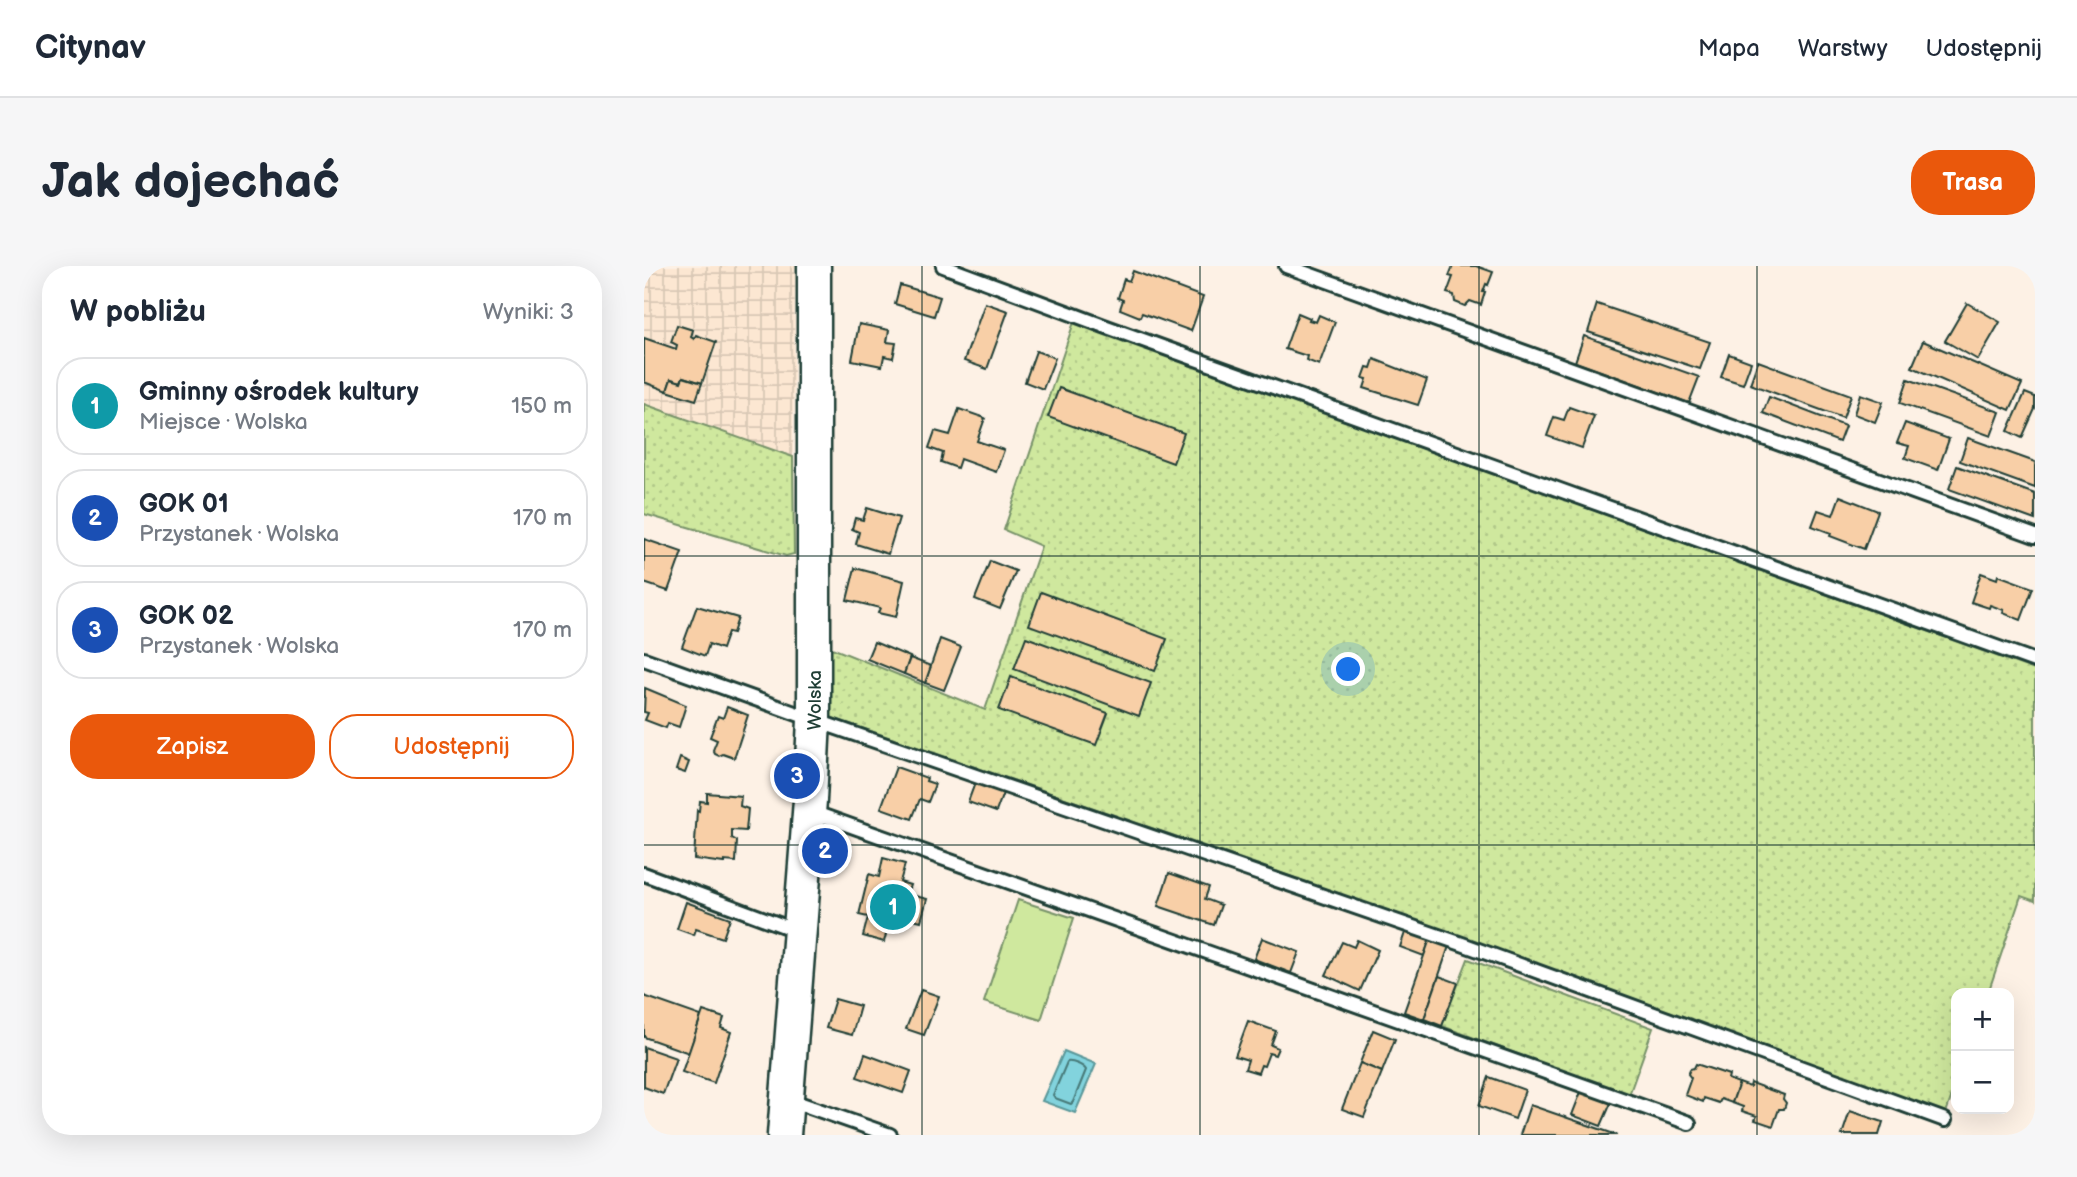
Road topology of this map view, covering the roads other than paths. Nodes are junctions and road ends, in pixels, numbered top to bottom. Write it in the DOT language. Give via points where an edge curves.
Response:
graph roads {
  1 [pos="814,266"];
  2 [pos="943,266"];
  3 [pos="1286,266"];
  4 [pos="2035,536"];
  5 [pos="644,659"];
  6 [pos="2035,661"];
  7 [pos="814,720"];
  8 [pos="809,811"];
  9 [pos="644,874"];
  10 [pos="800,932"];
  11 [pos="787,1099"];
  12 [pos="1945,1120"];
  13 [pos="1689,1124"];
  14 [pos="784,1135"];
  15 [pos="890,1135"];
  1 -- 7 [label="street, Wolska"];
  2 -- 6 [label="lane"];
  3 -- 4 [label="lane"];
  5 -- 7 [label="lane"];
  7 -- 8 [label="street, Wolska"];
  7 -- 12 [label="lane" via="1462,944"];
  8 -- 10 [label="street, Wolska"];
  8 -- 13 [label="lane"];
  9 -- 10 [label="lane"];
  10 -- 11 [label="street, Wolska"];
  11 -- 14 [label="street, Wolska"];
  11 -- 15 [label="lane"];
}
